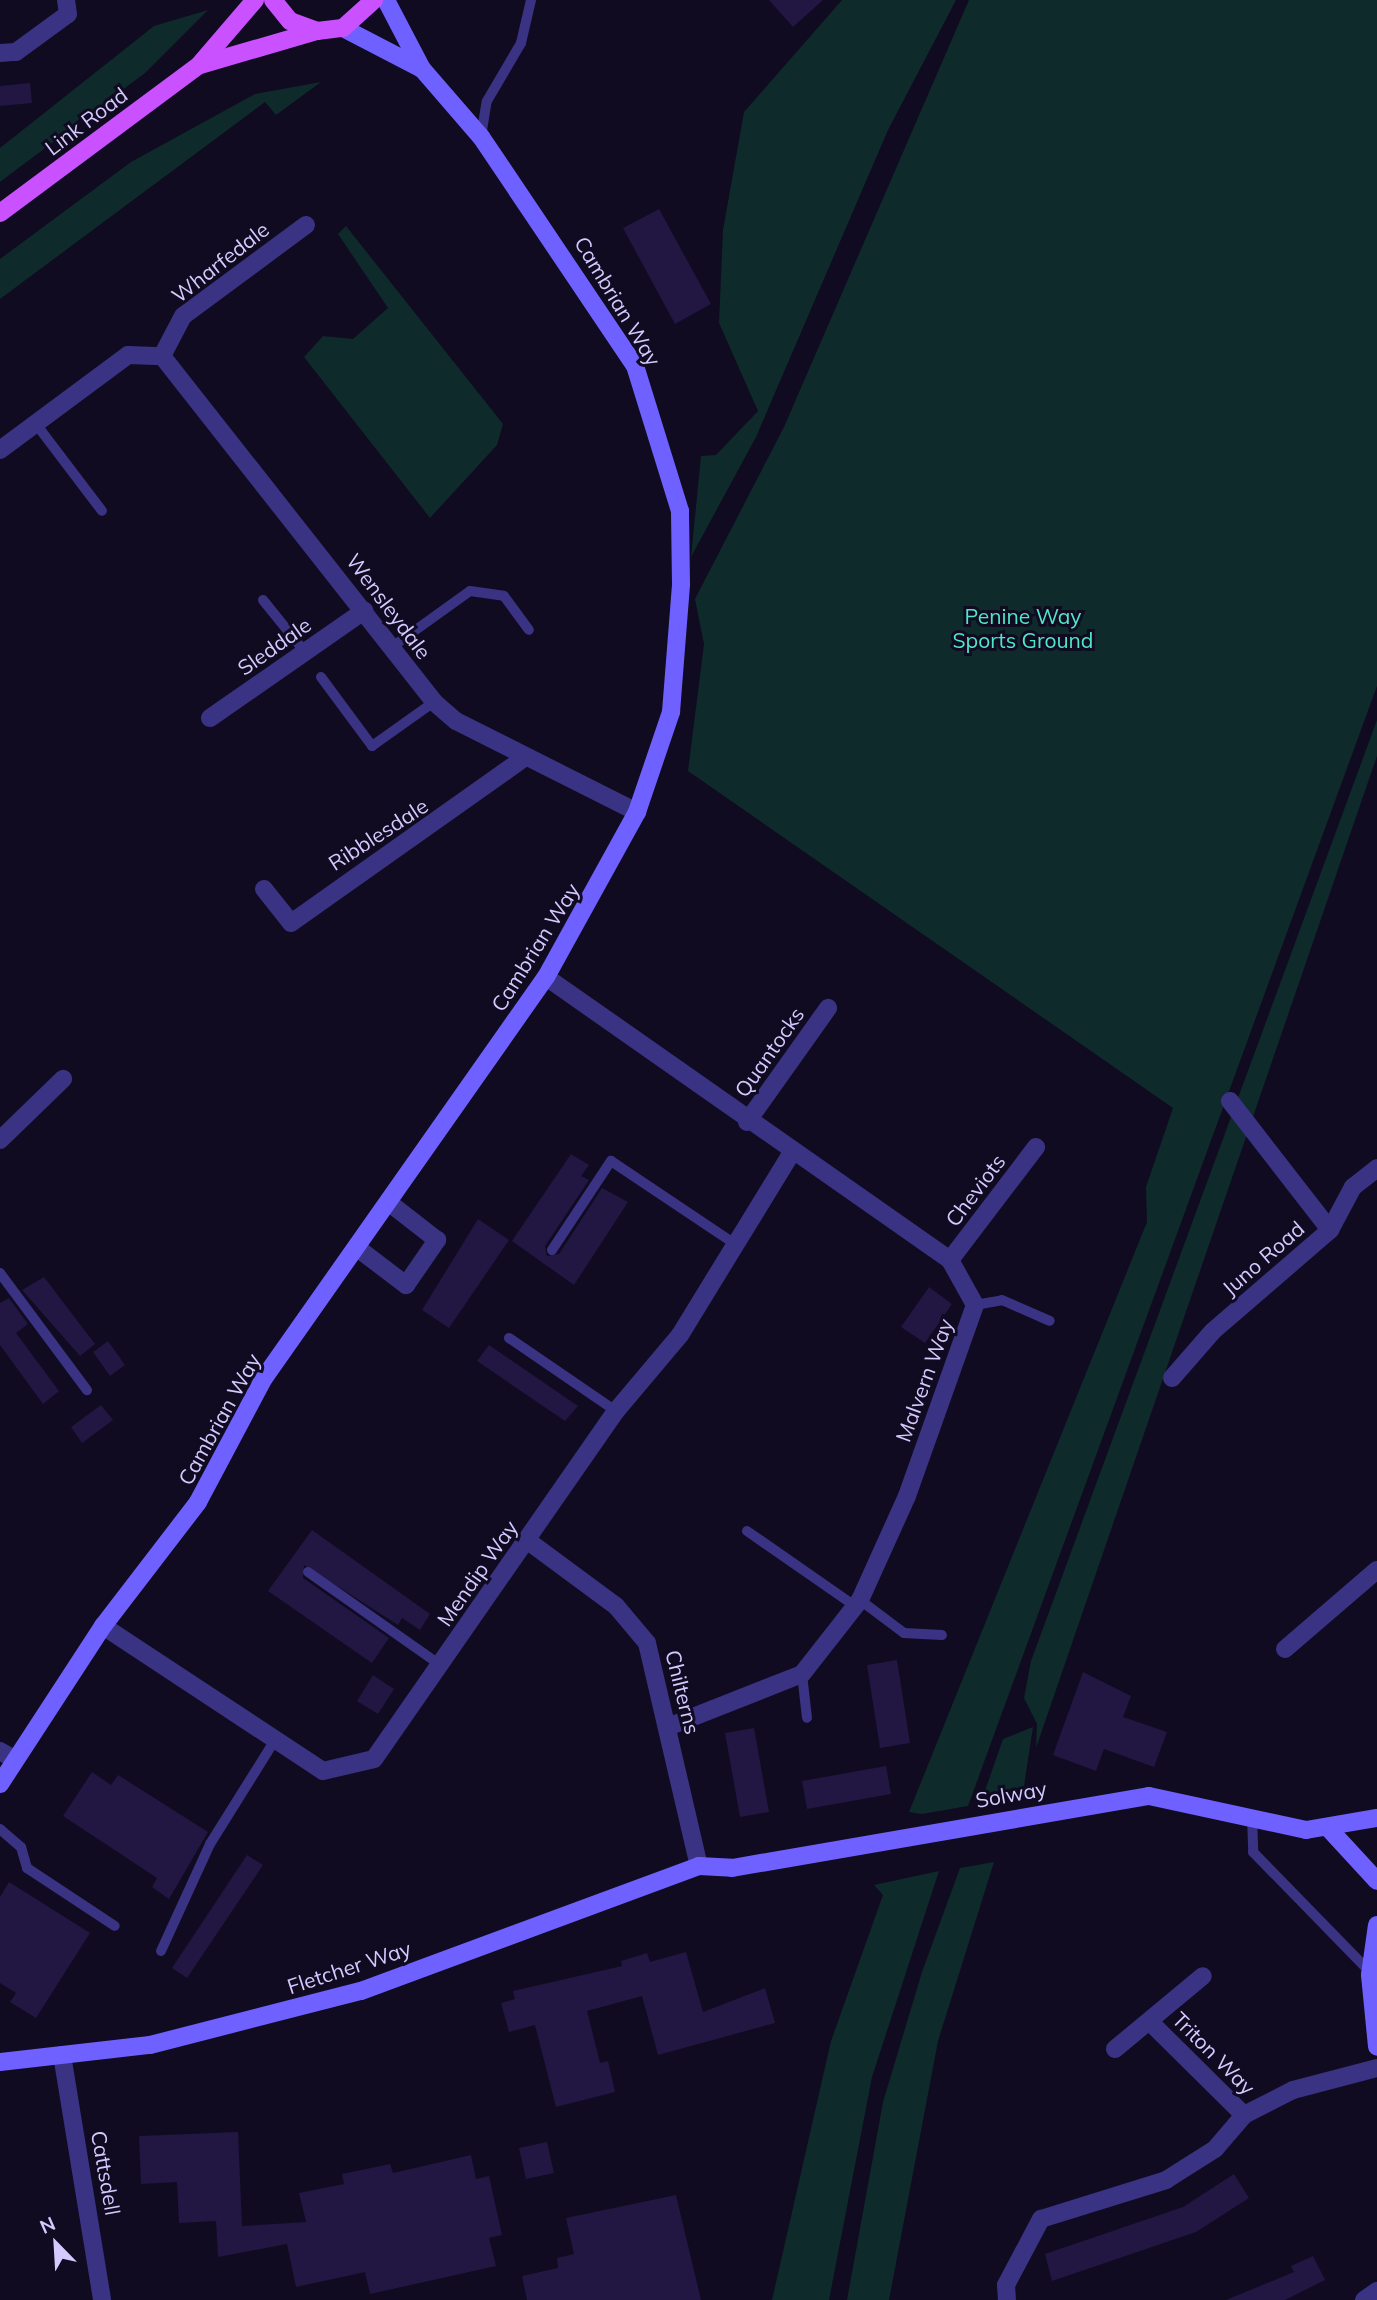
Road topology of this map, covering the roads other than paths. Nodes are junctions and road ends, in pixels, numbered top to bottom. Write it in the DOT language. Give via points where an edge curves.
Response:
graph roads {
  1 [pos="66,0"];
  2 [pos="255,0"];
  3 [pos="273,0"];
  4 [pos="374,0"];
  5 [pos="386,0"];
  6 [pos="531,0"];
  7 [pos="343,28"];
  8 [pos="317,31"];
  9 [pos="0,53"];
  10 [pos="199,65"];
  11 [pos="422,69"];
  12 [pos="481,137"];
  13 [pos="0,213"];
  14 [pos="306,225"];
  15 [pos="162,356"];
  16 [pos="36,424"];
  17 [pos="0,450"];
  18 [pos="102,511"];
  19 [pos="263,600"];
  20 [pos="364,611"];
  21 [pos="528,630"];
  22 [pos="392,648"];
  23 [pos="305,652"];
  24 [pos="321,677"];
  25 [pos="434,702"];
  26 [pos="210,718"];
  27 [pos="524,758"];
  28 [pos="637,812"];
  29 [pos="264,889"];
  30 [pos="546,978"];
  31 [pos="828,1008"];
  32 [pos="63,1079"];
  33 [pos="1230,1101"];
  34 [pos="747,1122"];
  35 [pos="0,1140"];
  36 [pos="1036,1147"];
  37 [pos="792,1152"];
  38 [pos="1377,1168"];
  39 [pos="392,1205"];
  40 [pos="1331,1230"];
  41 [pos="740,1247"];
  42 [pos="359,1250"];
  43 [pos="552,1250"];
  44 [pos="950,1260"];
  45 [pos="0,1273"];
  46 [pos="975,1305"];
  47 [pos="1050,1321"];
  48 [pos="509,1338"];
  49 [pos="1172,1378"];
  50 [pos="87,1390"];
  51 [pos="616,1411"];
  52 [pos="747,1531"];
  53 [pos="528,1541"];
  54 [pos="1377,1570"];
  55 [pos="308,1572"];
  56 [pos="858,1603"];
  57 [pos="103,1626"];
  58 [pos="942,1635"];
  59 [pos="1285,1649"];
  60 [pos="439,1664"];
  61 [pos="802,1674"];
  62 [pos="807,1718"];
  63 [pos="670,1726"];
  64 [pos="275,1740"];
  65 [pos="7,1755"];
  66 [pos="0,1784"];
  67 [pos="1252,1816"];
  68 [pos="1377,1818"];
  69 [pos="0,1829"];
  70 [pos="1330,1830"];
  71 [pos="699,1866"];
  72 [pos="1377,1881"];
  73 [pos="1377,1924"];
  74 [pos="115,1926"];
  75 [pos="160,1951"];
  76 [pos="1373,1973"];
  77 [pos="1203,1976"];
  78 [pos="1151,2023"];
  79 [pos="1377,2047"];
  80 [pos="1115,2049"];
  81 [pos="62,2055"];
  82 [pos="0,2062"];
  83 [pos="1377,2068"];
  84 [pos="1244,2115"];
  85 [pos="1377,2291"];
  86 [pos="102,2300"];
  87 [pos="1007,2300"];
  88 [pos="1364,2300"];
  1 -- 9 [label="street" via="68,14 16,52"];
  2 -- 10 [label="main road, Link Road"];
  3 -- 8 [label="main road" via="290,21"];
  4 -- 7 [label="main road"];
  5 -- 11 [label="street, Cambrian Way"];
  6 -- 12 [label="lane" via="521,43 487,101"];
  7 -- 8 [label="main road, Link Road"];
  7 -- 11 [label="street, Cambrian Way"];
  8 -- 10 [label="main road, Link Road"];
  10 -- 13 [label="main road, Link Road"];
  11 -- 12 [label="street, Cambrian Way"];
  12 -- 28 [label="street, Cambrian Way" via="635,366 680,511 678,646 671,712"];
  14 -- 15 [label="street, Wharfedale" via="183,316"];
  15 -- 16 [label="street" via="128,355"];
  15 -- 20 [label="street, Wensleydale"];
  16 -- 17 [label="street"];
  16 -- 18 [label="lane"];
  19 -- 23 [label="lane"];
  20 -- 22 [label="street, Wensleydale"];
  20 -- 23 [label="street, Sleddale"];
  21 -- 22 [label="lane" via="504,596 470,591"];
  22 -- 25 [label="street, Wensleydale"];
  23 -- 26 [label="street, Sleddale"];
  24 -- 25 [label="lane" via="372,746"];
  25 -- 27 [label="street, Wensleydale"];
  27 -- 28 [label="street, Wensleydale"];
  27 -- 29 [label="street, Ribblesdale" via="291,923"];
  28 -- 30 [label="street, Cambrian Way"];
  30 -- 34 [label="street, Malvern Way"];
  30 -- 39 [label="street, Cambrian Way"];
  31 -- 34 [label="street, Quantocks"];
  32 -- 35 [label="street"];
  33 -- 40 [label="street"];
  34 -- 37 [label="street, Malvern Way"];
  36 -- 44 [label="street, Cheviots"];
  37 -- 41 [label="street, Mendip Way"];
  37 -- 44 [label="street, Malvern Way"];
  38 -- 40 [label="street, Juno Road" via="1353,1187"];
  39 -- 42 [label="street, Cambrian Way"];
  39 -- 42 [label="street" via="437,1240 405,1285"];
  40 -- 49 [label="street, Juno Road" via="1213,1331"];
  41 -- 43 [label="lane" via="611,1161"];
  41 -- 51 [label="street, Mendip Way" via="680,1335"];
  42 -- 57 [label="street, Cambrian Way" via="264,1378 198,1502"];
  44 -- 46 [label="street, Malvern Way"];
  45 -- 50 [label="lane"];
  46 -- 47 [label="lane" via="1002,1300"];
  46 -- 56 [label="street, Malvern Way" via="907,1496"];
  48 -- 51 [label="lane"];
  51 -- 53 [label="street, Mendip Way"];
  52 -- 56 [label="lane"];
  53 -- 60 [label="street, Mendip Way"];
  53 -- 63 [label="street, Chilterns" via="616,1606 647,1643"];
  54 -- 59 [label="street"];
  55 -- 60 [label="lane"];
  56 -- 58 [label="lane" via="904,1633"];
  56 -- 61 [label="street, Malvern Way"];
  57 -- 64 [label="street, Mendip Way"];
  57 -- 65 [label="street, Cambrian Way"];
  60 -- 64 [label="street, Mendip Way" via="374,1759 323,1771"];
  61 -- 62 [label="lane"];
  61 -- 63 [label="street"];
  63 -- 71 [label="street, Chilterns"];
  64 -- 75 [label="lane" via="210,1844"];
  65 -- 66 [label="street, Cambrian Way"];
  67 -- 70 [label="street, Solway"];
  67 -- 71 [label="street, Solway" via="1149,1796 913,1833 732,1868"];
  67 -- 76 [label="lane" via="1253,1852"];
  68 -- 70 [label="street, Solway"];
  69 -- 74 [label="lane" via="21,1847 27,1868"];
  70 -- 72 [label="street"];
  71 -- 81 [label="street, Fletcher Way" via="361,1991 150,2045"];
  73 -- 76 [label="street"];
  76 -- 79 [label="street"];
  77 -- 78 [label="street, Triton Way"];
  78 -- 80 [label="street, Triton Way"];
  78 -- 84 [label="street, Triton Way"];
  81 -- 82 [label="street, Fletcher Way"];
  81 -- 86 [label="street, Cattsdell"];
  83 -- 84 [label="street" via="1293,2090"];
  84 -- 87 [label="street" via="1215,2149 1166,2180 1041,2219 1006,2285"];
  85 -- 88 [label="street"];
}
